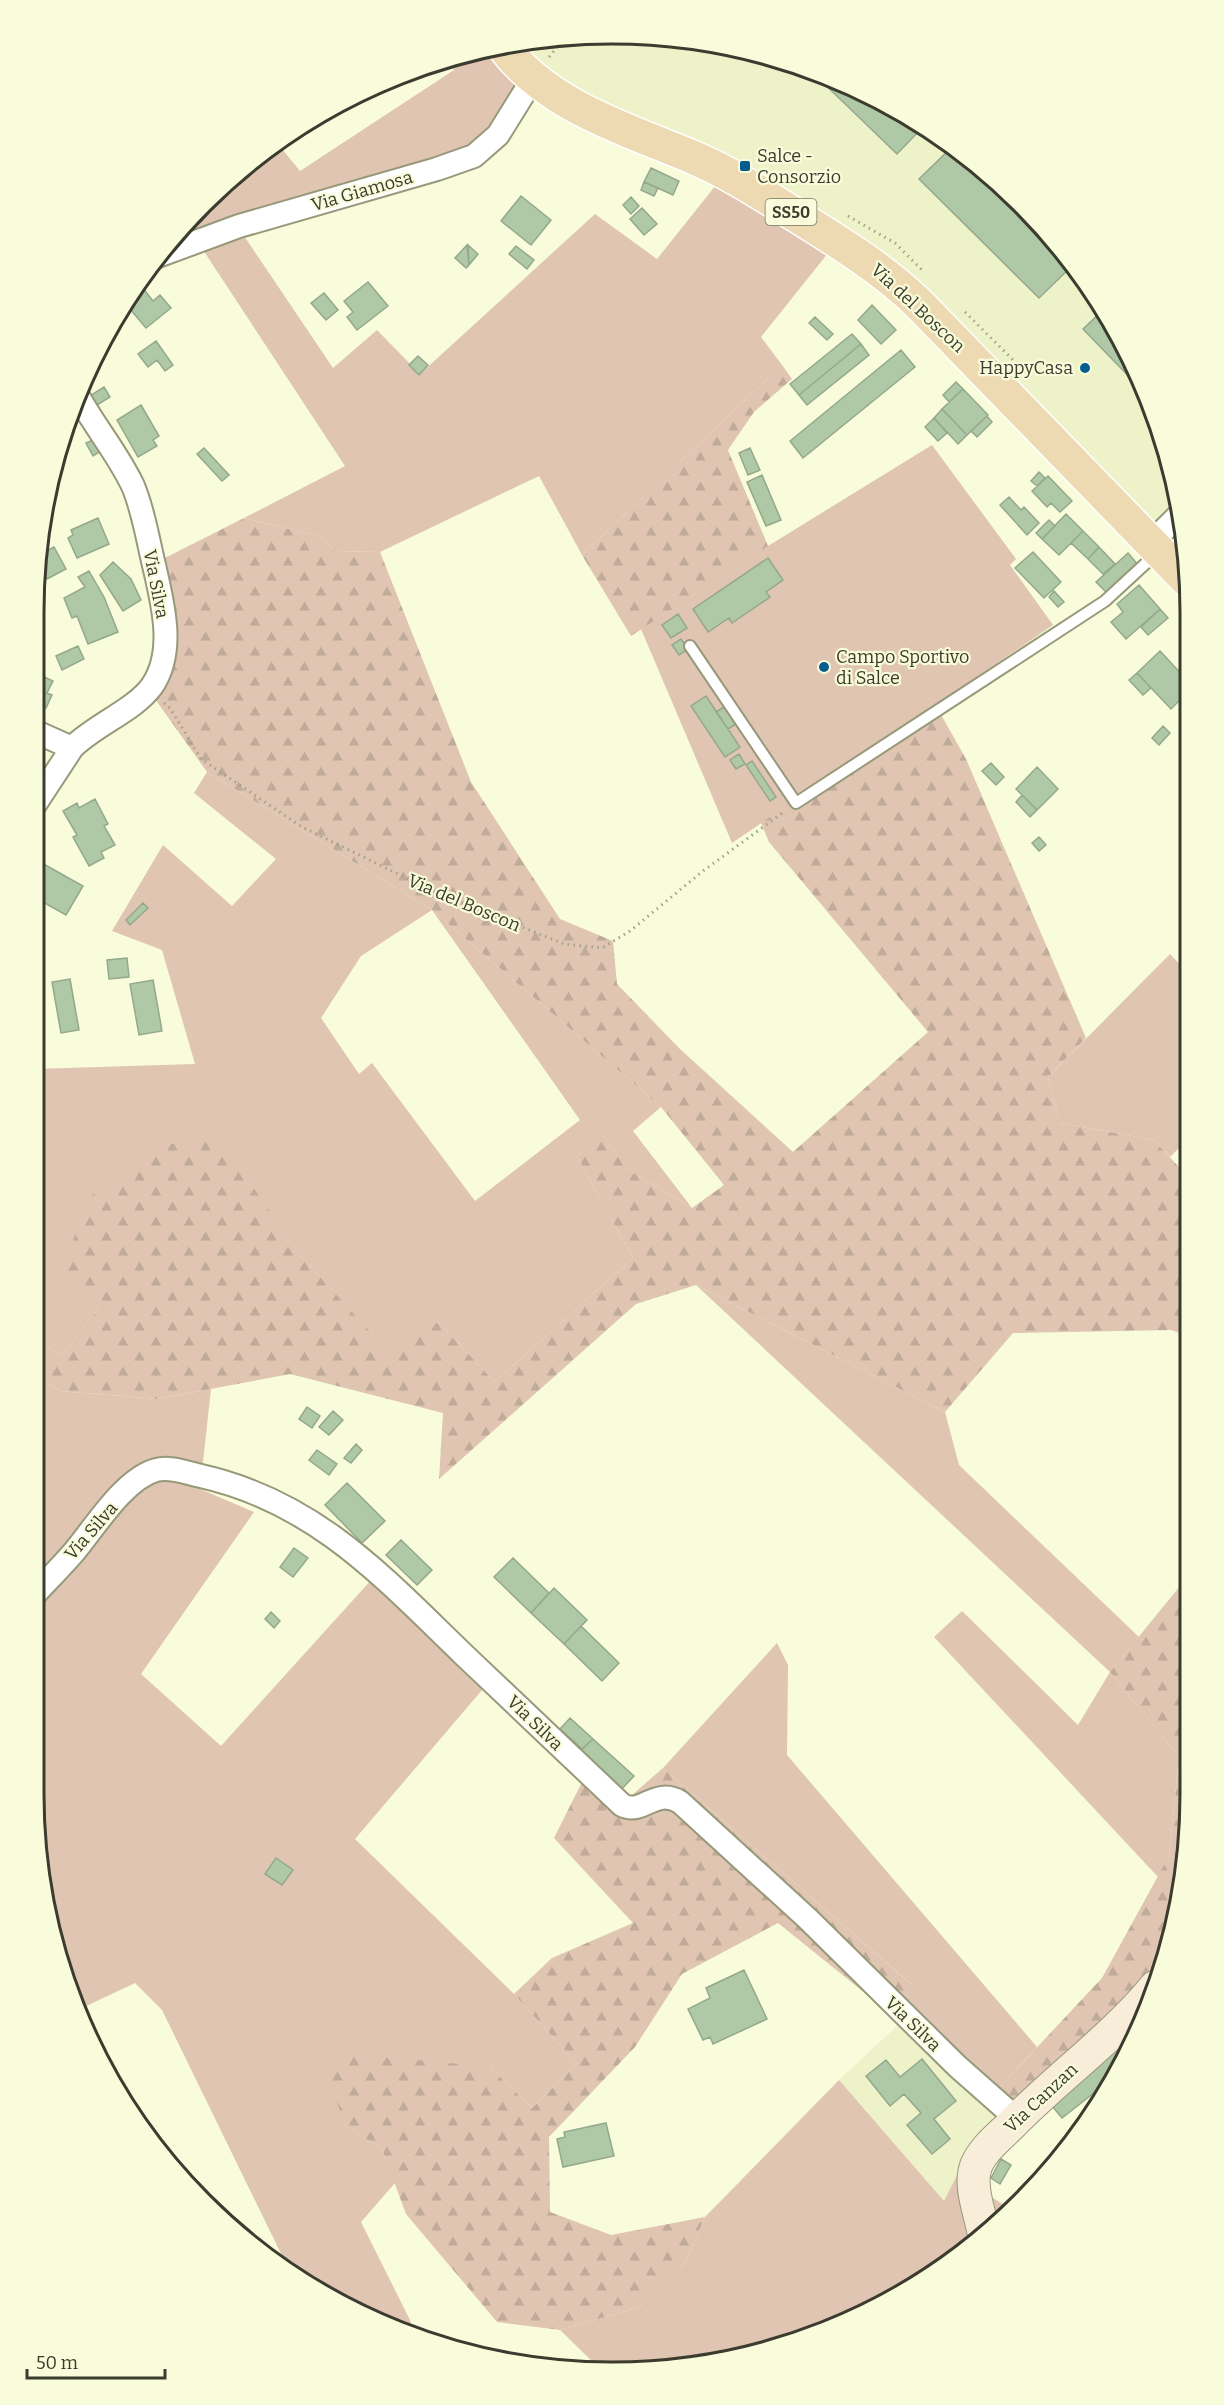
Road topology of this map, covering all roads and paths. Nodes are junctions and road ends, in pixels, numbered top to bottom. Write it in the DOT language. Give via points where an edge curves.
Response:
graph roads {
  1 [pos="558,46"];
  2 [pos="513,52"];
  3 [pos="540,69"];
  4 [pos="174,250"];
  5 [pos="83,404"];
  6 [pos="1173,523"];
  7 [pos="1155,547"];
  8 [pos="1179,571"];
  9 [pos="690,646"];
  10 [pos="150,689"];
  11 [pos="44,735"];
  12 [pos="72,748"];
  13 [pos="44,791"];
  14 [pos="796,803"];
  15 [pos="44,1584"];
  16 [pos="1140,2003"];
  17 [pos="1017,2119"];
  18 [pos="982,2224"];
  1 -- 3 [label="path"];
  2 -- 3 [label="main road, SS50"];
  3 -- 4 [label="street, Via Giamosa" via="498,135 474,156 239,226"];
  3 -- 7 [label="main road, Via del Boscon / SS50" via="593,116 728,175 883,272 918,303"];
  5 -- 10 [label="street, Via Silva" via="128,476 143,517 162,602 165,636 162,664"];
  6 -- 7 [label="street"];
  7 -- 8 [label="main road, Via del Boscon / SS50"];
  7 -- 14 [label="lane" via="1105,601"];
  9 -- 14 [label="lane"];
  10 -- 12 [label="street, Via Silva"];
  10 -- 14 [label="path, Via del Boscon" via="170,708 201,759 302,827 435,892 564,944 602,948 621,937"];
  11 -- 12 [label="street"];
  12 -- 13 [label="street, Via Silva"];
  15 -- 17 [label="street, Via Silva" via="134,1481 156,1470 208,1477 289,1507 374,1568 622,1805 634,1808 660,1797 680,1802"];
  16 -- 17 [label="street, Via Canzan"];
  17 -- 18 [label="street, Via Canzan" via="982,2154 975,2168 974,2185"];
}
